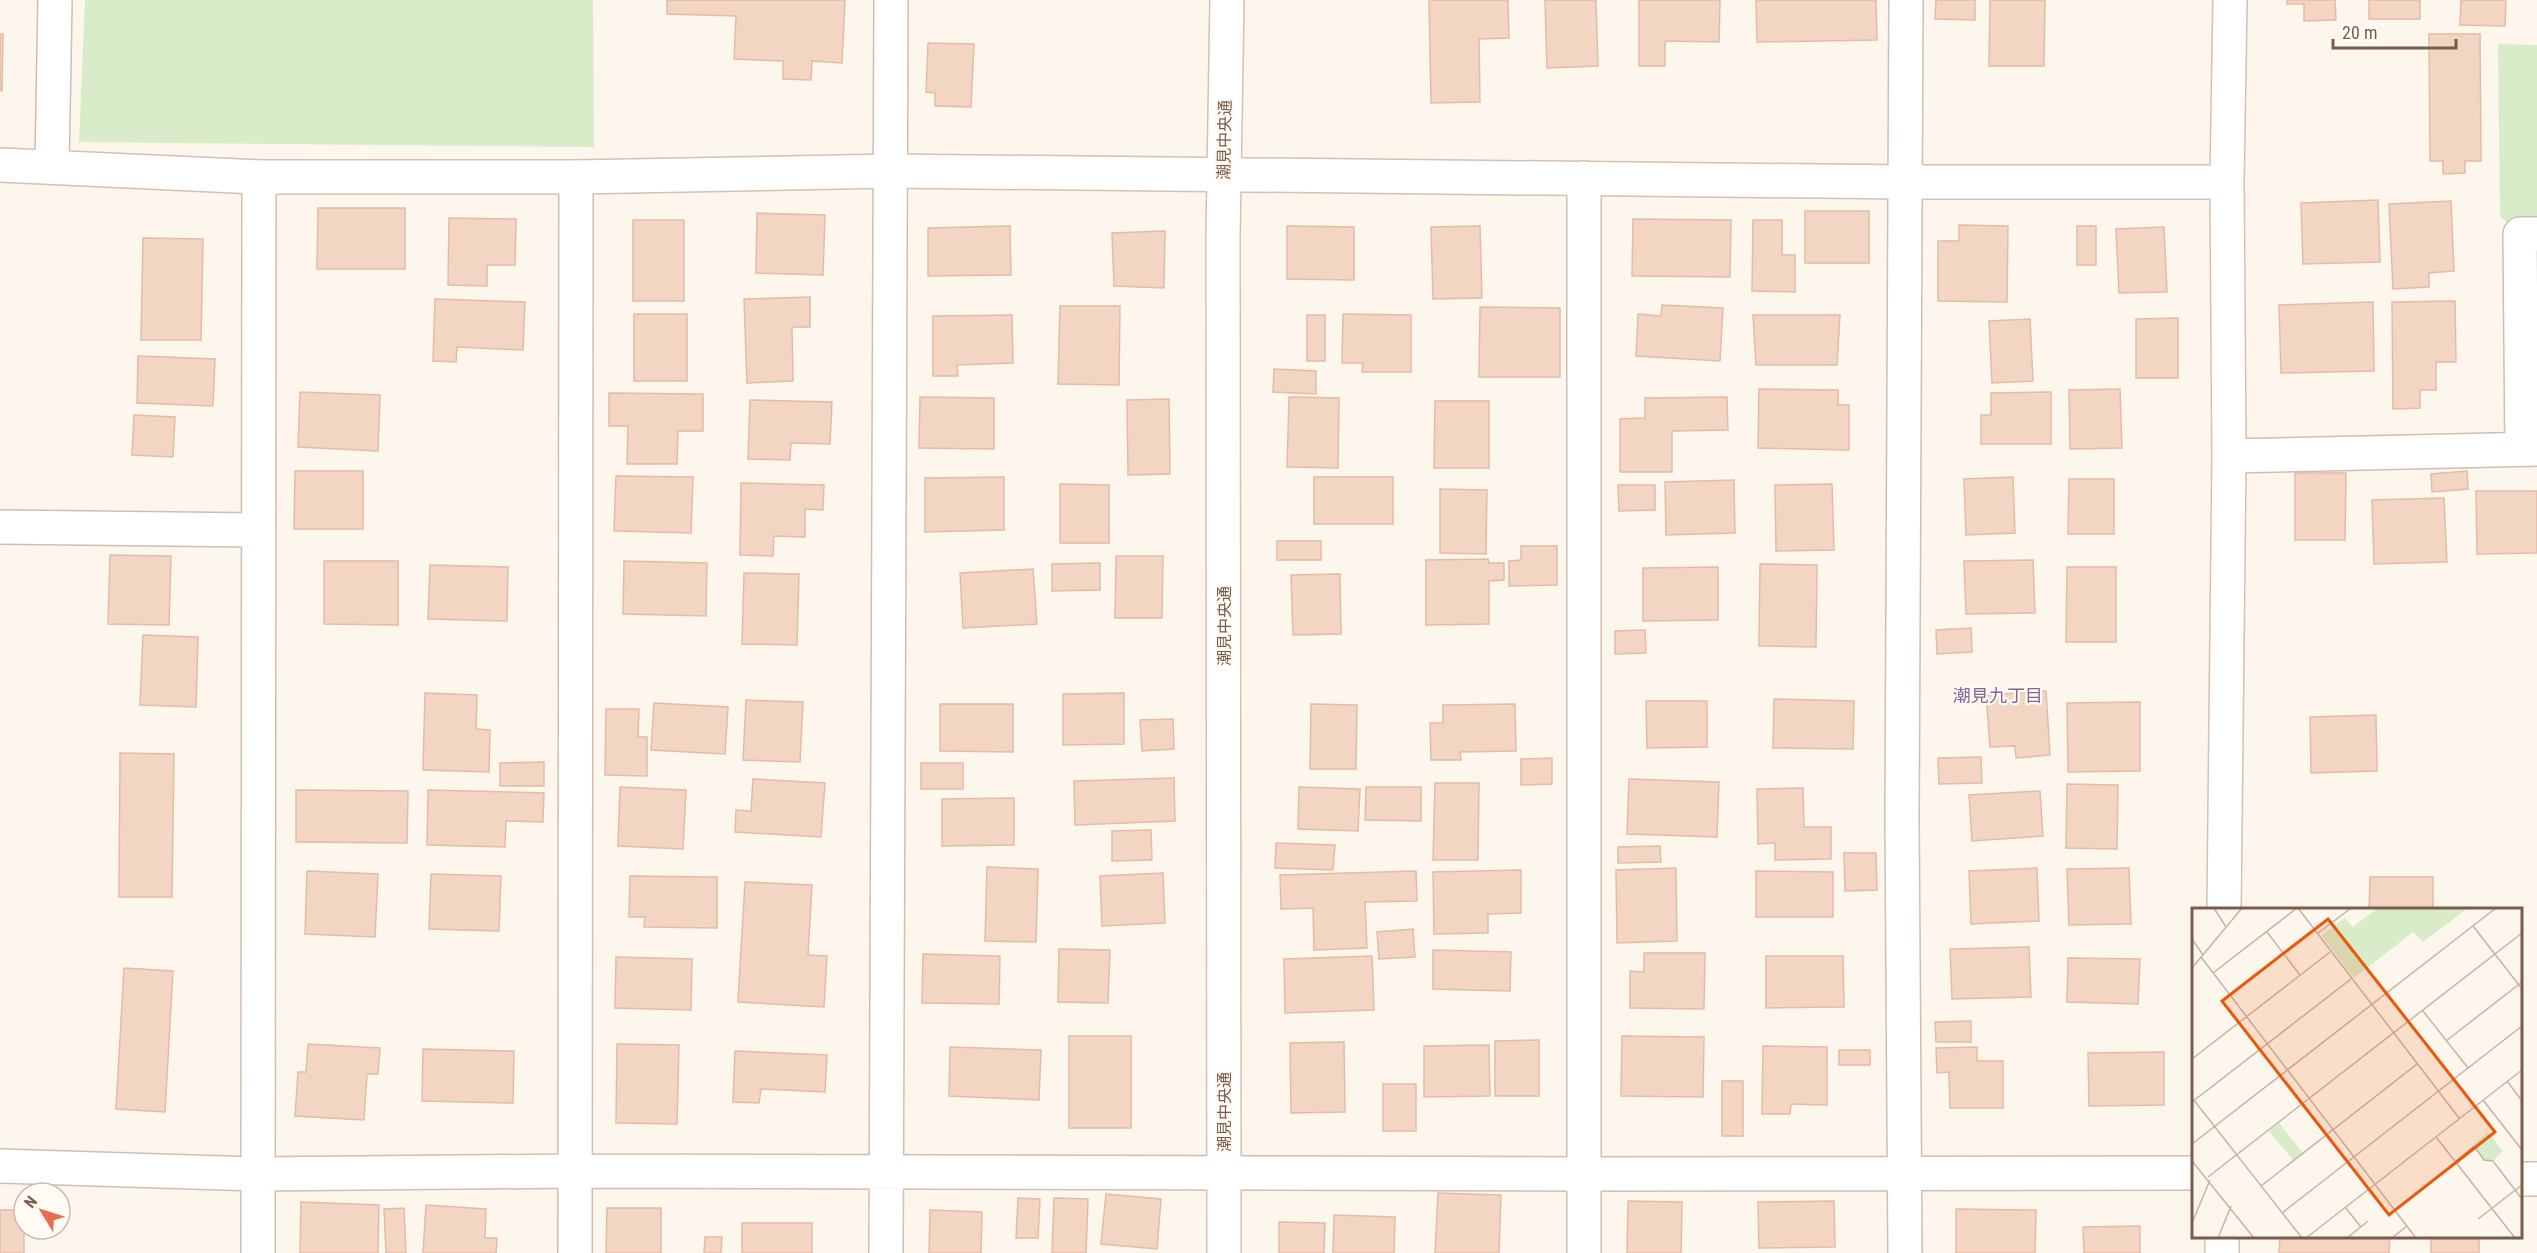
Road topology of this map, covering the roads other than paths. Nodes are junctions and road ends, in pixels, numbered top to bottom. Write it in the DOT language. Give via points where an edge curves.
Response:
graph roads {
  1 [pos="55,0"];
  2 [pos="891,0"];
  3 [pos="1227,0"];
  4 [pos="1906,0"];
  5 [pos="2230,0"];
  6 [pos="0,165"];
  7 [pos="52,166"];
  8 [pos="890,171"];
  9 [pos="1224,173"];
  10 [pos="259,177"];
  11 [pos="576,177"];
  12 [pos="1584,178"];
  13 [pos="1905,182"];
  14 [pos="2228,182"];
  15 [pos="2537,234"];
  16 [pos="2529,449"];
  17 [pos="2229,456"];
  18 [pos="0,527"];
  19 [pos="259,530"];
  20 [pos="2224,908"];
  21 [pos="0,1166"];
  22 [pos="576,1171"];
  23 [pos="886,1171"];
  24 [pos="1224,1172"];
  25 [pos="2192,1173"];
  26 [pos="258,1174"];
  27 [pos="1584,1174"];
  28 [pos="1905,1174"];
  29 [pos="258,1253"];
  30 [pos="575,1253"];
  31 [pos="886,1253"];
  32 [pos="1224,1253"];
  33 [pos="1584,1253"];
  34 [pos="1905,1253"];
  1 -- 7 [label="street"];
  2 -- 8 [label="street"];
  3 -- 9 [label="street, 潮見中央通"];
  4 -- 13 [label="street"];
  5 -- 14 [label="street"];
  6 -- 7 [label="street"];
  7 -- 10 [label="street"];
  8 -- 9 [label="street"];
  8 -- 11 [label="street"];
  8 -- 23 [label="street"];
  9 -- 12 [label="street"];
  9 -- 24 [label="street, 潮見中央通"];
  10 -- 11 [label="street"];
  10 -- 19 [label="street"];
  11 -- 22 [label="street"];
  12 -- 13 [label="street"];
  12 -- 27 [label="street"];
  13 -- 14 [label="street"];
  13 -- 28 [label="street"];
  14 -- 17 [label="street"];
  15 -- 16 [label="street" via="2520,234"];
  16 -- 17 [label="street"];
  17 -- 20 [label="street"];
  18 -- 19 [label="street"];
  19 -- 26 [label="street"];
  21 -- 26 [label="street"];
  22 -- 23 [label="street"];
  22 -- 26 [label="street"];
  22 -- 30 [label="street"];
  23 -- 24 [label="street"];
  23 -- 31 [label="street"];
  24 -- 27 [label="street"];
  24 -- 32 [label="street, 潮見中央通"];
  25 -- 28 [label="street"];
  26 -- 29 [label="street"];
  27 -- 28 [label="street"];
  27 -- 33 [label="street"];
  28 -- 34 [label="street"];
}
